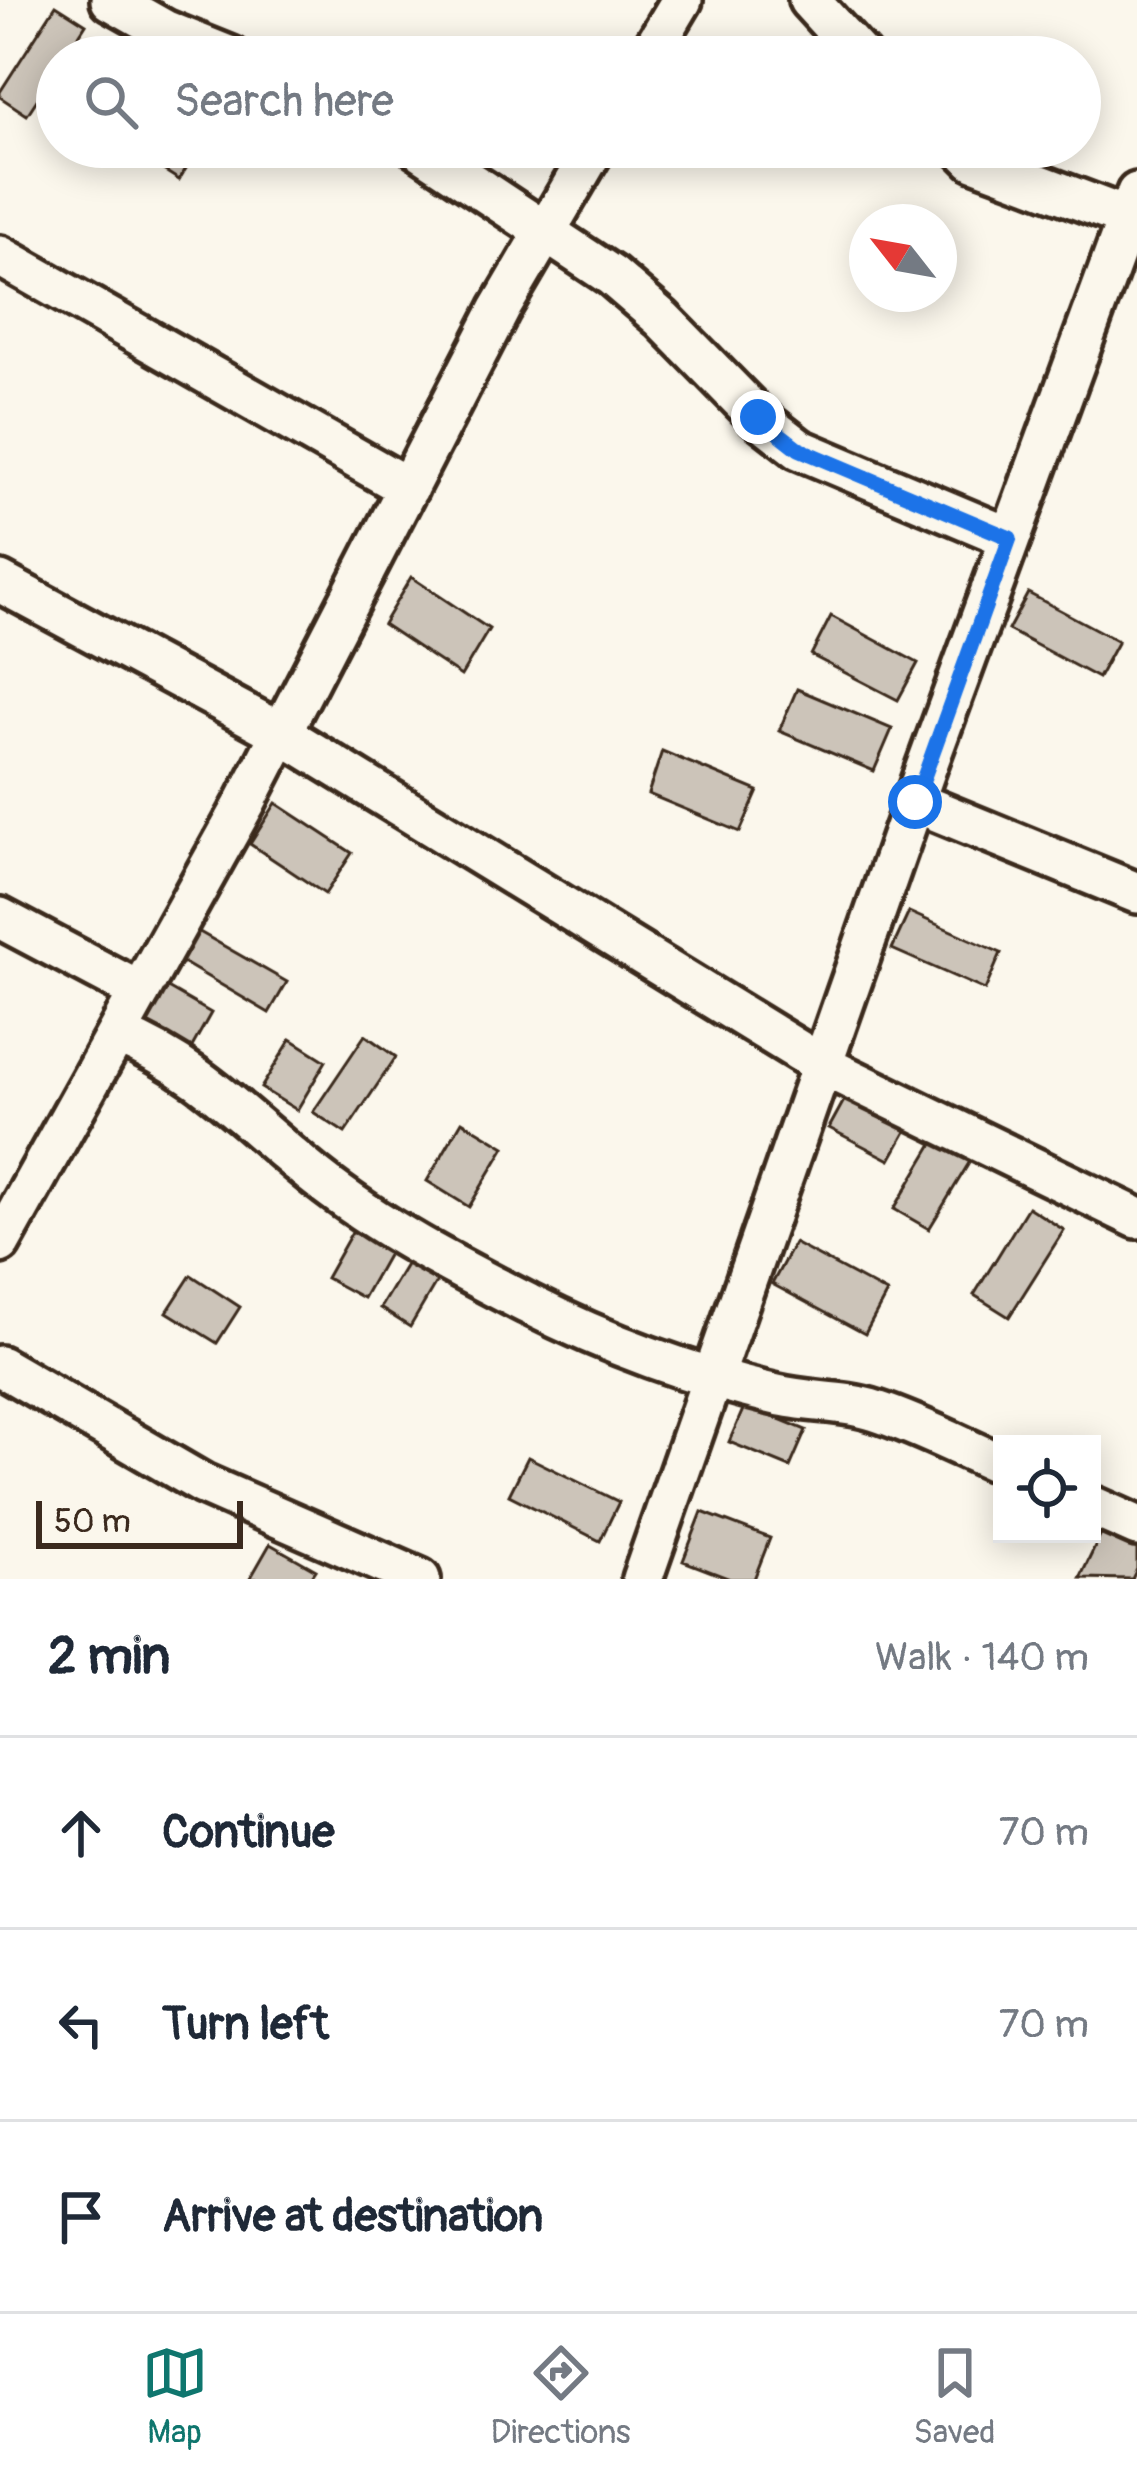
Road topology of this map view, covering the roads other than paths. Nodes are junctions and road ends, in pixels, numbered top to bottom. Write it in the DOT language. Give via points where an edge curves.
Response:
graph roads {
  1 [pos="111,0"];
  2 [pos="682,0"];
  3 [pos="809,0"];
  4 [pos="179,36"];
  5 [pos="661,36"];
  6 [pos="842,36"];
  7 [pos="450,168"];
  8 [pos="583,168"];
  9 [pos="1001,168"];
  10 [pos="1132,206"];
  11 [pos="547,230"];
  12 [pos="0,256"];
  13 [pos="408,488"];
  14 [pos="1010,538"];
  15 [pos="0,582"];
  16 [pos="281,733"];
  17 [pos="915,802"];
  18 [pos="1137,893"];
  19 [pos="0,918"];
  20 [pos="140,992"];
  21 [pos="117,1034"];
  22 [pos="822,1065"];
  23 [pos="1137,1218"];
  24 [pos="0,1243"];
  25 [pos="0,1366"];
  26 [pos="713,1379"];
  27 [pos="993,1461"];
  28 [pos="1101,1510"];
  29 [pos="1137,1526"];
  30 [pos="420,1579"];
  31 [pos="642,1579"];
  1 -- 4 [label="street"];
  2 -- 5 [label="street"];
  3 -- 6 [label="street"];
  7 -- 11 [label="street"];
  8 -- 11 [label="street"];
  9 -- 10 [label="street"];
  10 -- 14 [label="street"];
  11 -- 13 [label="street"];
  11 -- 14 [label="street" via="662,319 799,449"];
  12 -- 13 [label="street"];
  13 -- 16 [label="street"];
  14 -- 17 [label="street"];
  15 -- 16 [label="street"];
  16 -- 20 [label="street"];
  16 -- 22 [label="street"];
  17 -- 18 [label="street"];
  17 -- 22 [label="street"];
  19 -- 20 [label="street"];
  20 -- 21 [label="street"];
  21 -- 24 [label="street"];
  21 -- 26 [label="street" via="178,1063 320,1180 441,1258 555,1316"];
  22 -- 23 [label="street"];
  22 -- 26 [label="street"];
  25 -- 30 [label="street" via="203,1484"];
  26 -- 27 [label="street" via="872,1410"];
  26 -- 31 [label="street"];
  28 -- 29 [label="street"];
}
